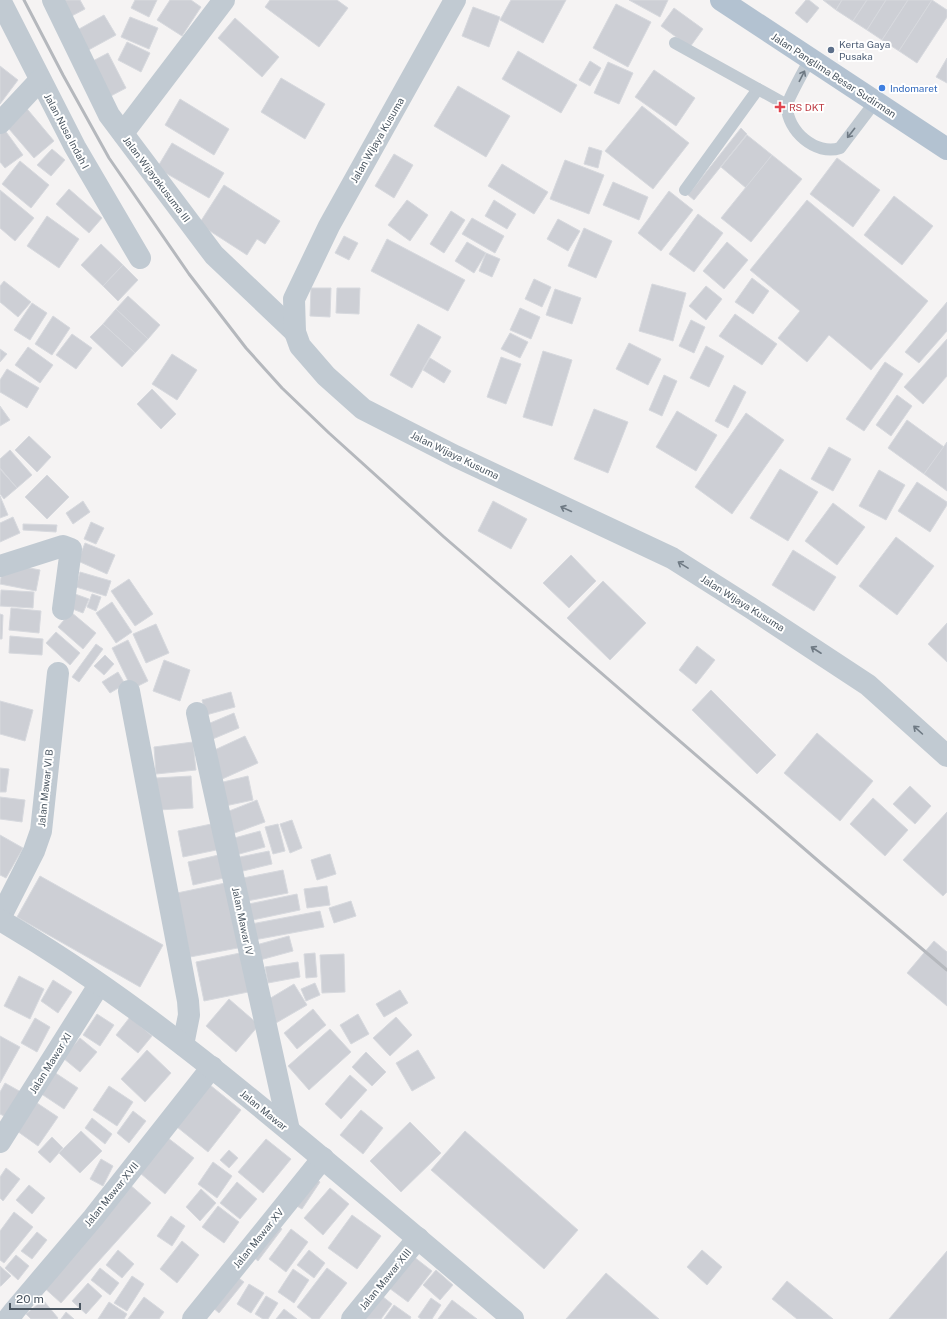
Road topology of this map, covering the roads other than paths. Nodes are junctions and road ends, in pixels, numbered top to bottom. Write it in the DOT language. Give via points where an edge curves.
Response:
graph roads {
  1 [pos="0,0"];
  2 [pos="53,0"];
  3 [pos="224,0"];
  4 [pos="455,0"];
  5 [pos="721,0"];
  6 [pos="675,43"];
  7 [pos="810,59"];
  8 [pos="40,80"];
  9 [pos="758,90"];
  10 [pos="875,102"];
  11 [pos="787,105"];
  12 [pos="0,123"];
  13 [pos="123,133"];
  14 [pos="947,149"];
  15 [pos="685,190"];
  16 [pos="140,258"];
  17 [pos="296,332"];
  18 [pos="0,566"];
  19 [pos="63,609"];
  20 [pos="58,674"];
  21 [pos="129,691"];
  22 [pos="197,713"];
  23 [pos="947,756"];
  24 [pos="0,919"];
  25 [pos="99,985"];
  26 [pos="183,1045"];
  27 [pos="212,1067"];
  28 [pos="289,1130"];
  29 [pos="0,1142"];
  30 [pos="323,1158"];
  31 [pos="418,1238"];
  32 [pos="507,1317"];
  33 [pos="8,1319"];
  34 [pos="193,1319"];
  35 [pos="352,1319"];
  1 -- 8 [label="street, Jalan Nusa Indah I"];
  2 -- 13 [label="street, Jalan Wijayakusuma III" via="109,115"];
  3 -- 13 [label="street"];
  4 -- 17 [label="street, Jalan Wijaya Kusuma" via="329,226 294,299"];
  5 -- 7 [label="main road, Jalan Panglima Besar Sudirman"];
  6 -- 9 [label="lane"];
  7 -- 10 [label="main road, Jalan Panglima Besar Sudirman"];
  11 -- 7 [label="lane, one-way"];
  8 -- 12 [label="street"];
  8 -- 16 [label="street, Jalan Nusa Indah I" via="75,147"];
  9 -- 11 [label="lane"];
  9 -- 15 [label="lane"];
  10 -- 11 [label="lane, one-way" via="840,148 832,151 823,150 803,139 795,130"];
  10 -- 14 [label="main road, Jalan Panglima Besar Sudirman"];
  13 -- 17 [label="street, Jalan Wijayakusuma III" via="214,255"];
  23 -- 17 [label="street, Jalan Wijaya Kusuma, one-way" via="868,685 672,558 455,456 363,409 326,376 305,352 300,346"];
  18 -- 19 [label="street" via="63,546 71,548"];
  20 -- 24 [label="street, Jalan Mawar VI B" via="41,831 34,851"];
  21 -- 26 [label="street" via="188,1001 189,1015"];
  22 -- 28 [label="street, Jalan Mawar IV"];
  24 -- 25 [label="street, Jalan Mawar"];
  25 -- 26 [label="street, Jalan Mawar"];
  25 -- 29 [label="street, Jalan Mawar XI"];
  26 -- 27 [label="street, Jalan Mawar"];
  27 -- 28 [label="street, Jalan Mawar"];
  27 -- 33 [label="street, Jalan Mawar XVII" via="93,1218"];
  28 -- 30 [label="street, Jalan Mawar"];
  30 -- 31 [label="street, Jalan Mawar"];
  30 -- 34 [label="street, Jalan Mawar XV"];
  31 -- 32 [label="street, Jalan Mawar"];
  31 -- 35 [label="street, Jalan Mawar XIII"];
}
